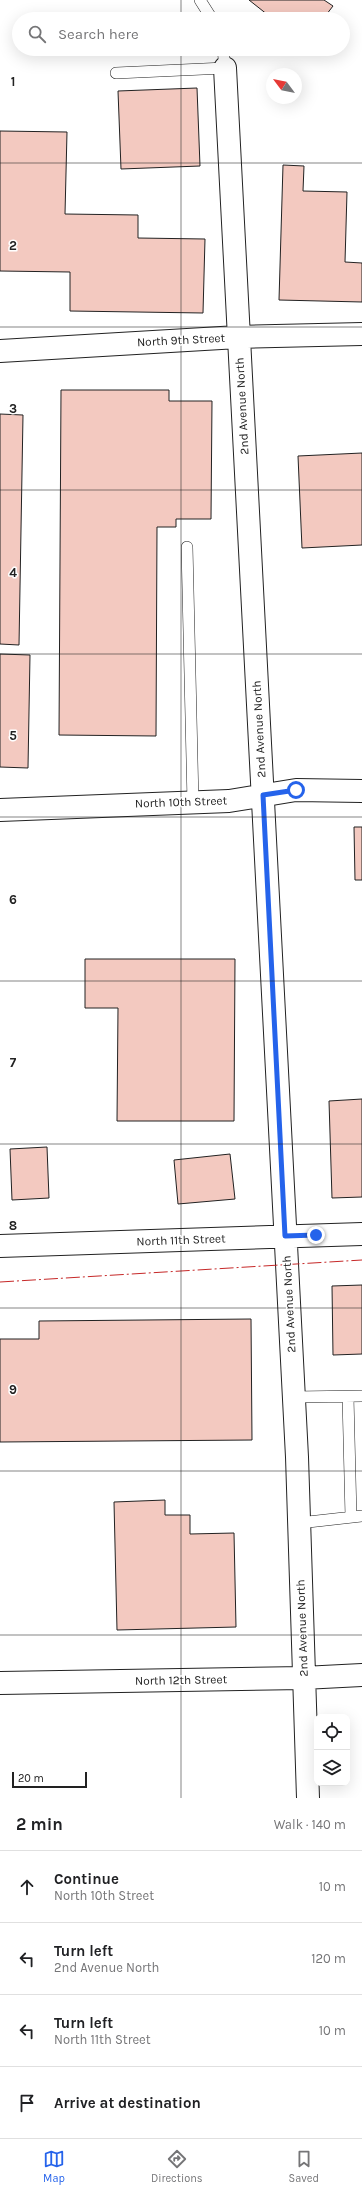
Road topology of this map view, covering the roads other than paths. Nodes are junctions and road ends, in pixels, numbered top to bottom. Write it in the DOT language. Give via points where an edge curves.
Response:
graph roads {
  1 [pos="200,0"];
  2 [pos="208,12"];
  3 [pos="224,59"];
  4 [pos="116,73"];
  5 [pos="362,334"];
  6 [pos="238,337"];
  7 [pos="0,351"];
  8 [pos="187,547"];
  9 [pos="362,791"];
  10 [pos="263,795"];
  11 [pos="193,802"];
  12 [pos="0,810"];
  13 [pos="362,1234"];
  14 [pos="285,1236"];
  15 [pos="0,1246"];
  16 [pos="362,1396"];
  17 [pos="348,1397"];
  18 [pos="294,1398"];
  19 [pos="357,1517"];
  20 [pos="299,1523"];
  21 [pos="362,1675"];
  22 [pos="303,1678"];
  23 [pos="0,1683"];
  24 [pos="308,1798"];
  1 -- 2 [label="lane"];
  3 -- 4 [label="lane"];
  3 -- 6 [label="street, 2nd Avenue North"];
  5 -- 6 [label="street, North 9th Street"];
  6 -- 7 [label="street, North 9th Street"];
  6 -- 10 [label="street, 2nd Avenue North"];
  8 -- 11 [label="lane"];
  9 -- 10 [label="street, North 10th Street" via="296,790"];
  10 -- 11 [label="street, North 10th Street" via="229,801"];
  10 -- 14 [label="street, 2nd Avenue North"];
  11 -- 12 [label="street, North 10th Street"];
  13 -- 14 [label="street, North 11th Street"];
  14 -- 15 [label="street, North 11th Street"];
  14 -- 18 [label="street, 2nd Avenue North"];
  16 -- 17 [label="lane"];
  17 -- 18 [label="lane"];
  17 -- 19 [label="lane"];
  18 -- 20 [label="street, 2nd Avenue North"];
  19 -- 20 [label="lane"];
  20 -- 22 [label="street, 2nd Avenue North"];
  21 -- 22 [label="street, North 12th Street"];
  22 -- 23 [label="street, North 12th Street"];
  22 -- 24 [label="street, 2nd Avenue North"];
}
